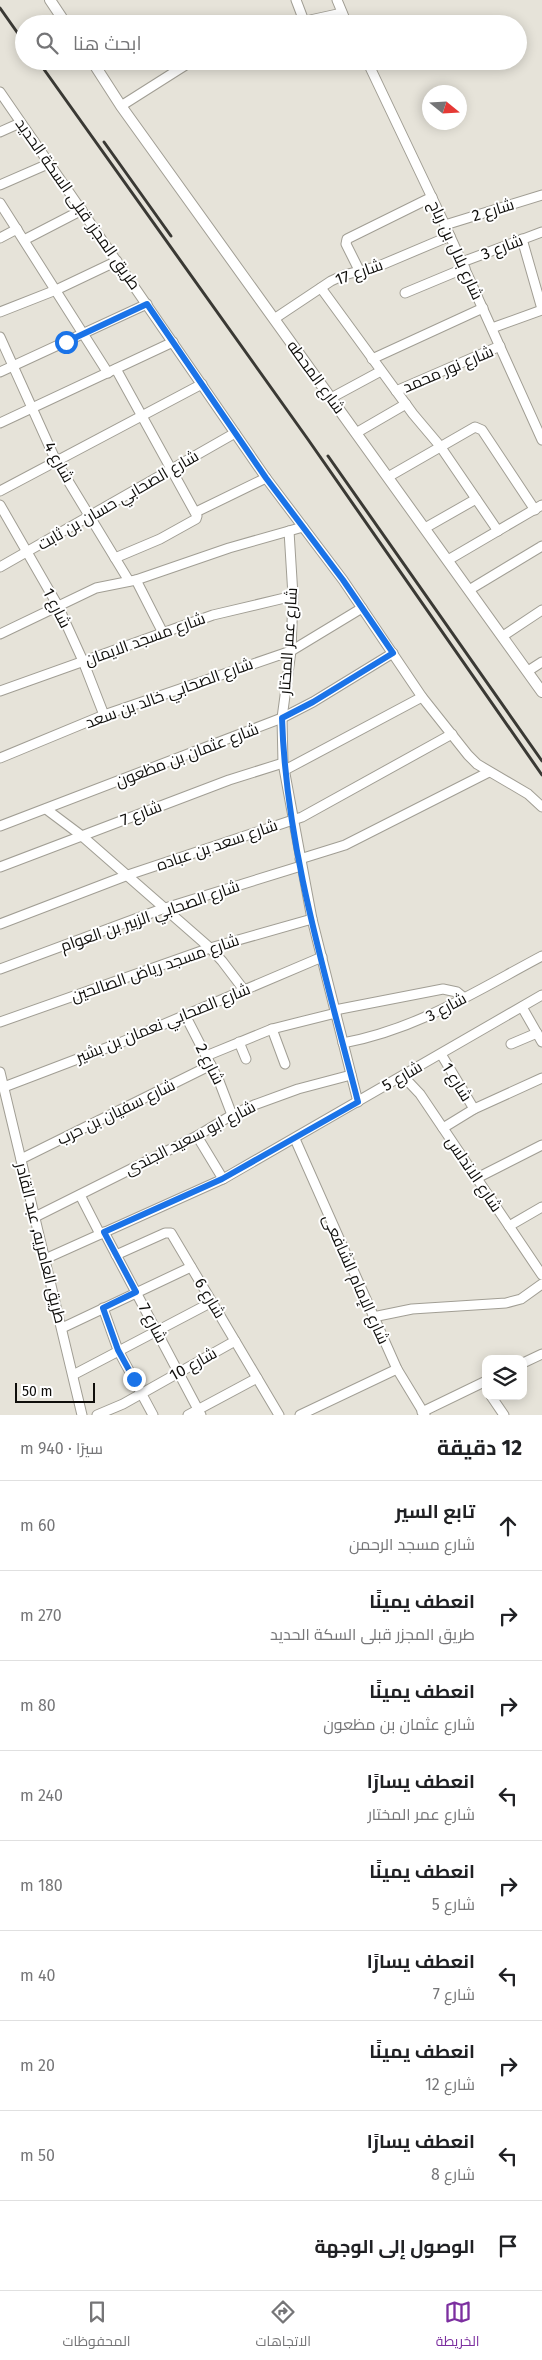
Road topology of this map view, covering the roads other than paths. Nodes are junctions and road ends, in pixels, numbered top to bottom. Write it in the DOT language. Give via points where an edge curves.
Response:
graph roads {
  1 [pos="50,0"];
  2 [pos="296,0"];
  3 [pos="337,0"];
  4 [pos="342,13"];
  5 [pos="60,15"];
  6 [pos="302,15"];
  7 [pos="332,15"];
  8 [pos="98,70"];
  9 [pos="178,70"];
  10 [pos="370,70"];
  11 [pos="0,92"];
  12 [pos="122,106"];
  13 [pos="20,123"];
  14 [pos="0,132"];
  15 [pos="48,164"];
  16 [pos="0,185"];
  17 [pos="542,195"];
  18 [pos="432,197"];
  19 [pos="0,203"];
  20 [pos="82,210"];
  21 [pos="445,225"];
  22 [pos="17,229"];
  23 [pos="542,232"];
  24 [pos="450,236"];
  25 [pos="0,238"];
  26 [pos="522,239"];
  27 [pos="24,240"];
  28 [pos="117,261"];
  29 [pos="463,265"];
  30 [pos="360,272"];
  31 [pos="321,288"];
  32 [pos="56,290"];
  33 [pos="405,293"];
  34 [pos="147,304"];
  35 [pos="483,308"];
  36 [pos="542,309"];
  37 [pos="0,312"];
  38 [pos="274,319"];
  39 [pos="492,328"];
  40 [pos="84,334"];
  41 [pos="0,337"];
  42 [pos="173,342"];
  43 [pos="500,346"];
  44 [pos="372,359"];
  45 [pos="14,366"];
  46 [pos="112,371"];
  47 [pos="381,371"];
  48 [pos="0,372"];
  49 [pos="202,384"];
  50 [pos="396,391"];
  51 [pos="331,398"];
  52 [pos="406,404"];
  53 [pos="32,408"];
  54 [pos="143,415"];
  55 [pos="0,423"];
  56 [pos="356,432"];
  57 [pos="235,433"];
  58 [pos="542,440"];
  59 [pos="440,446"];
  60 [pos="56,461"];
  61 [pos="171,468"];
  62 [pos="388,477"];
  63 [pos="266,478"];
  64 [pos="0,491"];
  65 [pos="476,499"];
  66 [pos="0,505"];
  67 [pos="538,508"];
  68 [pos="196,512"];
  69 [pos="91,517"];
  70 [pos="303,527"];
  71 [pos="425,528"];
  72 [pos="290,531"];
  73 [pos="498,531"];
  74 [pos="542,546"];
  75 [pos="28,553"];
  76 [pos="115,558"];
  77 [pos="448,560"];
  78 [pos="0,567"];
  79 [pos="132,580"];
  80 [pos="469,590"];
  81 [pos="293,596"];
  82 [pos="58,606"];
  83 [pos="362,608"];
  84 [pos="542,610"];
  85 [pos="163,633"];
  86 [pos="0,634"];
  87 [pos="503,636"];
  88 [pos="291,651"];
  89 [pos="393,653"];
  90 [pos="83,661"];
  91 [pos="542,662"];
  92 [pos="528,672"];
  93 [pos="0,691"];
  94 [pos="542,692"];
  95 [pos="422,697"];
  96 [pos="104,715"];
  97 [pos="282,718"];
  98 [pos="452,734"];
  99 [pos="0,758"];
  100 [pos="284,767"];
  101 [pos="488,772"];
  102 [pos="542,807"];
  103 [pos="46,809"];
  104 [pos="293,820"];
  105 [pos="0,826"];
  106 [pos="82,836"];
  107 [pos="300,862"];
  108 [pos="0,867"];
  109 [pos="128,875"];
  110 [pos="166,908"];
  111 [pos="312,918"];
  112 [pos="0,924"];
  113 [pos="210,948"];
  114 [pos="542,956"];
  115 [pos="322,957"];
  116 [pos="0,968"];
  117 [pos="244,990"];
  118 [pos="542,995"];
  119 [pos="463,997"];
  120 [pos="522,1007"];
  121 [pos="336,1012"];
  122 [pos="185,1015"];
  123 [pos="0,1022"];
  124 [pos="272,1029"];
  125 [pos="540,1036"];
  126 [pos="239,1042"];
  127 [pos="343,1043"];
  128 [pos="511,1044"];
  129 [pos="441,1054"];
  130 [pos="246,1059"];
  131 [pos="209,1061"];
  132 [pos="285,1064"];
  133 [pos="0,1072"];
  134 [pos="351,1074"];
  135 [pos="403,1076"];
  136 [pos="542,1078"];
  137 [pos="4,1087"];
  138 [pos="358,1102"];
  139 [pos="474,1109"];
  140 [pos="232,1115"];
  141 [pos="443,1128"];
  142 [pos="197,1136"];
  143 [pos="295,1139"];
  144 [pos="542,1145"];
  145 [pos="21,1159"];
  146 [pos="476,1178"];
  147 [pos="222,1179"];
  148 [pos="80,1195"];
  149 [pos="542,1207"];
  150 [pos="35,1217"];
  151 [pos="509,1226"];
  152 [pos="102,1233"];
  153 [pos="116,1255"];
  154 [pos="45,1258"];
  155 [pos="191,1266"];
  156 [pos="542,1275"];
  157 [pos="542,1284"];
  158 [pos="136,1292"];
  159 [pos="212,1302"];
  160 [pos="103,1308"];
  161 [pos="372,1317"];
  162 [pos="62,1328"];
  163 [pos="156,1330"];
  164 [pos="235,1341"];
  165 [pos="118,1350"];
  166 [pos="542,1354"];
  167 [pos="527,1361"];
  168 [pos="397,1369"];
  169 [pos="179,1372"];
  170 [pos="73,1374"];
  171 [pos="257,1378"];
  172 [pos="482,1386"];
  173 [pos="141,1393"];
  174 [pos="493,1400"];
  175 [pos="200,1412"];
  176 [pos="423,1414"];
  177 [pos="82,1415"];
  178 [pos="97,1415"];
  179 [pos="153,1415"];
  180 [pos="188,1415"];
  181 [pos="279,1415"];
  182 [pos="300,1415"];
  183 [pos="504,1415"];
  1 -- 5 [label="street"];
  2 -- 6 [label="street"];
  3 -- 4 [label="street"];
  4 -- 7 [label="street"];
  8 -- 12 [label="street, شارع المحطه"];
  9 -- 12 [label="street"];
  10 -- 18 [label="street, شارع بلال بن رباح"];
  11 -- 13 [label="street, طريق المجزر قبلى السكة الحديد"];
  12 -- 38 [label="street, شارع المحطه"];
  13 -- 14 [label="street"];
  13 -- 15 [label="street, طريق المجزر قبلى السكة الحديد"];
  15 -- 16 [label="street"];
  15 -- 20 [label="street, طريق المجزر قبلى السكة الحديد"];
  17 -- 21 [label="street, شارع 2"];
  18 -- 21 [label="street, شارع بلال بن رباح"];
  18 -- 30 [label="street" via="347,239 346,244"];
  19 -- 22 [label="street"];
  20 -- 27 [label="street"];
  20 -- 28 [label="street, طريق المجزر قبلى السكة الحديد"];
  21 -- 24 [label="street, شارع بلال بن رباح"];
  22 -- 25 [label="street"];
  22 -- 27 [label="street"];
  23 -- 26 [label="street, شارع 3"];
  24 -- 29 [label="street, شارع بلال بن رباح"];
  24 -- 30 [label="street, شارع 17"];
  26 -- 29 [label="street, شارع 3"];
  26 -- 36 [label="street"];
  27 -- 32 [label="street"];
  28 -- 32 [label="street"];
  28 -- 34 [label="street, طريق المجزر قبلى السكة الحديد"];
  29 -- 33 [label="street, شارع 3"];
  29 -- 35 [label="street, شارع بلال بن رباح"];
  30 -- 31 [label="street, شارع 17" via="344,275"];
  31 -- 38 [label="street, شارع 17"];
  31 -- 44 [label="street"];
  32 -- 37 [label="street"];
  32 -- 40 [label="street"];
  34 -- 40 [label="street"];
  34 -- 42 [label="street, طريق المجزر قبلى السكة الحديد"];
  35 -- 39 [label="street, شارع بلال بن رباح"];
  35 -- 44 [label="street"];
  36 -- 39 [label="street"];
  38 -- 51 [label="street, شارع المحطه"];
  39 -- 43 [label="street, شارع بلال بن رباح"];
  40 -- 45 [label="street"];
  40 -- 46 [label="street"];
  41 -- 45 [label="street, شارع 4"];
  42 -- 46 [label="street"];
  42 -- 49 [label="street, طريق المجزر قبلى السكة الحديد"];
  43 -- 50 [label="street, شارع نور محمد"];
  43 -- 58 [label="street, شارع بلال بن رباح"];
  44 -- 47 [label="street"];
  45 -- 48 [label="street"];
  45 -- 53 [label="street, شارع 4"];
  46 -- 53 [label="street"];
  46 -- 54 [label="street"];
  47 -- 50 [label="street"];
  47 -- 51 [label="street"];
  49 -- 54 [label="street"];
  49 -- 57 [label="street, طريق المجزر قبلى السكة الحديد"];
  50 -- 52 [label="street"];
  51 -- 56 [label="street, شارع المحطه"];
  52 -- 56 [label="street"];
  52 -- 59 [label="street"];
  53 -- 55 [label="street"];
  53 -- 60 [label="street, شارع 4"];
  54 -- 60 [label="street"];
  54 -- 61 [label="street"];
  56 -- 62 [label="street, شارع المحطه"];
  57 -- 61 [label="street, شارع الصحابي حسان بن ثابت"];
  57 -- 63 [label="street, طريق المجزر قبلى السكة الحديد"];
  59 -- 62 [label="street"];
  59 -- 65 [label="street"];
  59 -- 67 [label="street" via="472,427 479,428"];
  60 -- 64 [label="street"];
  60 -- 69 [label="street, شارع 4"];
  61 -- 68 [label="street"];
  61 -- 69 [label="street, شارع الصحابي حسان بن ثابت"];
  62 -- 71 [label="street, شارع المحطه"];
  63 -- 68 [label="street"];
  63 -- 70 [label="street, طريق المجزر قبلى السكة الحديد"];
  65 -- 71 [label="street"];
  65 -- 73 [label="street"];
  66 -- 75 [label="street, شارع 1"];
  67 -- 73 [label="street"];
  68 -- 76 [label="street" via="196,519 168,535"];
  69 -- 75 [label="street, شارع الصحابي حسان بن ثابت"];
  69 -- 76 [label="street, شارع 4"];
  70 -- 72 [label="street"];
  70 -- 83 [label="street, طريق المجزر قبلى السكة الحديد"];
  71 -- 77 [label="street, شارع المحطه"];
  72 -- 79 [label="street"];
  72 -- 81 [label="street, شارع عمر المختار"];
  73 -- 77 [label="street"];
  74 -- 80 [label="street"];
  75 -- 78 [label="street, شارع الصحابي حسان بن ثابت"];
  75 -- 82 [label="street, شارع 1"];
  76 -- 79 [label="street, شارع 4"];
  77 -- 80 [label="street, شارع المحطه"];
  79 -- 82 [label="street" via="96,588"];
  79 -- 85 [label="street, شارع 4"];
  80 -- 87 [label="street, شارع المحطه"];
  81 -- 85 [label="street, شارع مسجد الايمان" via="212,615"];
  81 -- 88 [label="street, شارع عمر المختار"];
  82 -- 86 [label="street"];
  82 -- 90 [label="street, شارع 1"];
  83 -- 88 [label="street, شارع الصحابي خالد بن سعد"];
  83 -- 89 [label="street, طريق المجزر قبلى السكة الحديد"];
  84 -- 87 [label="street"];
  85 -- 90 [label="street, شارع مسجد الايمان"];
  87 -- 92 [label="street, شارع المحطه"];
  88 -- 96 [label="street, شارع الصحابي خالد بن سعد"];
  88 -- 97 [label="street, شارع عمر المختار"];
  89 -- 95 [label="street, طريق المجزر قبلى السكة الحديد"];
  89 -- 97 [label="street, شارع عثمان بن مظعون"];
  90 -- 93 [label="street, شارع مسجد الايمان"];
  90 -- 96 [label="street, شارع 1"];
  91 -- 92 [label="street"];
  92 -- 94 [label="street, شارع المحطه"];
  95 -- 98 [label="street, طريق المجزر قبلى السكة الحديد"];
  95 -- 100 [label="street, شارع 7"];
  96 -- 99 [label="street, شارع الصحابي خالد بن سعد"];
  97 -- 100 [label="street, شارع عمر المختار"];
  97 -- 103 [label="street, شارع عثمان بن مظعون"];
  98 -- 101 [label="street, طريق المجزر قبلى السكة الحديد" via="468,755"];
  98 -- 104 [label="street, شارع سعد بن عباده" via="310,814"];
  100 -- 104 [label="street, شارع عمر المختار"];
  100 -- 106 [label="street, شارع 7" via="229,780"];
  101 -- 102 [label="street, طريق المجزر قبلى السكة الحديد" via="522,790"];
  101 -- 107 [label="street, شارع الصحابي الزبير بن العوام" via="345,846"];
  103 -- 105 [label="street, شارع عثمان بن مظعون"];
  103 -- 106 [label="street"];
  104 -- 107 [label="street, شارع عمر المختار"];
  104 -- 109 [label="street, شارع سعد بن عباده"];
  106 -- 108 [label="street, شارع 7"];
  106 -- 109 [label="street"];
  107 -- 110 [label="street, شارع الصحابي الزبير بن العوام"];
  107 -- 111 [label="street, شارع عمر المختار"];
  109 -- 110 [label="street"];
  109 -- 112 [label="street, شارع سعد بن عباده"];
  110 -- 113 [label="street"];
  110 -- 116 [label="street, شارع الصحابي الزبير بن العوام"];
  111 -- 113 [label="street, شارع مسجد رياض الصالحين"];
  111 -- 115 [label="street, شارع عمر المختار"];
  113 -- 117 [label="street"];
  113 -- 123 [label="street, شارع مسجد رياض الصالحين"];
  114 -- 119 [label="street, شارع 3"];
  115 -- 117 [label="street, شارع الصحابي نعمان بن بشير"];
  115 -- 121 [label="street, شارع عمر المختار"];
  117 -- 122 [label="street, شارع الصحابي نعمان بن بشير"];
  118 -- 120 [label="street, شارع 5"];
  119 -- 121 [label="street, شارع سفيان بن حرب" via="458,992 444,989"];
  119 -- 127 [label="street, شارع 3" via="418,1022"];
  120 -- 125 [label="street"];
  120 -- 129 [label="street, شارع 5"];
  121 -- 124 [label="street, شارع سفيان بن حرب"];
  121 -- 127 [label="street, شارع عمر المختار"];
  122 -- 131 [label="street, شارع 2"];
  122 -- 137 [label="street, شارع الصحابي نعمان بن بشير"];
  124 -- 126 [label="street, شارع سفيان بن حرب"];
  124 -- 132 [label="street"];
  125 -- 128 [label="street"];
  126 -- 130 [label="street"];
  126 -- 131 [label="street, شارع سفيان بن حرب"];
  127 -- 134 [label="street, شارع عمر المختار"];
  129 -- 135 [label="street, شارع 5"];
  129 -- 139 [label="street, شارع 1"];
  131 -- 140 [label="street, شارع 2"];
  131 -- 145 [label="street, شارع سفيان بن حرب"];
  133 -- 137 [label="street, طريق العامريه, عبد القادر"];
  134 -- 138 [label="street, شارع عمر المختار"];
  134 -- 140 [label="street, شارع ابو سعيد الجندى" via="276,1096"];
  135 -- 138 [label="street, شارع 5"];
  135 -- 141 [label="street, شارع الاندلس"];
  136 -- 139 [label="street"];
  137 -- 145 [label="street, طريق العامريه, عبد القادر"];
  138 -- 143 [label="street, شارع 5"];
  139 -- 141 [label="street"];
  140 -- 142 [label="street, شارع ابو سعيد الجندى"];
  141 -- 146 [label="street, شارع الاندلس"];
  142 -- 147 [label="street"];
  142 -- 148 [label="street, شارع ابو سعيد الجندى"];
  143 -- 147 [label="street, شارع 5"];
  143 -- 161 [label="street, شارع الإمام الشافعى"];
  144 -- 146 [label="street"];
  145 -- 150 [label="street, طريق العامريه, عبد القادر"];
  146 -- 151 [label="street, شارع الاندلس"];
  147 -- 152 [label="street, شارع 5"];
  148 -- 150 [label="street, شارع ابو سعيد الجندى"];
  148 -- 152 [label="street, شارع 7"];
  149 -- 151 [label="street"];
  150 -- 154 [label="street, طريق العامريه, عبد القادر"];
  151 -- 156 [label="street, شارع الاندلس"];
  152 -- 153 [label="street, شارع 7"];
  152 -- 154 [label="street, شارع 5"];
  153 -- 155 [label="street, شارع 6" via="168,1232 172,1233"];
  153 -- 158 [label="street, شارع 7"];
  154 -- 162 [label="street, طريق العامريه, عبد القادر"];
  155 -- 158 [label="street"];
  155 -- 159 [label="street, شارع 6"];
  157 -- 161 [label="street" via="521,1299 506,1303 412,1309"];
  158 -- 160 [label="street"];
  158 -- 163 [label="street, شارع 7"];
  159 -- 163 [label="street"];
  159 -- 164 [label="street, شارع 6"];
  160 -- 162 [label="street"];
  160 -- 165 [label="street"];
  161 -- 168 [label="street, شارع الإمام الشافعى"];
  162 -- 170 [label="street, طريق العامريه, عبد القادر"];
  163 -- 165 [label="street"];
  163 -- 169 [label="street, شارع 7"];
  164 -- 169 [label="street, شارع 10"];
  164 -- 171 [label="street, شارع 6"];
  165 -- 170 [label="street"];
  165 -- 173 [label="street"];
  166 -- 167 [label="street"];
  168 -- 176 [label="street, شارع الإمام الشافعى"];
  168 -- 182 [label="street"];
  169 -- 173 [label="street, شارع 10"];
  169 -- 175 [label="street, شارع 7"];
  170 -- 177 [label="street, طريق العامريه, عبد القادر"];
  171 -- 175 [label="street"];
  171 -- 181 [label="street, شارع 6"];
  172 -- 176 [label="street"];
  173 -- 178 [label="street, شارع 10"];
  173 -- 179 [label="street"];
  174 -- 183 [label="street"];
  175 -- 180 [label="street"];
}
